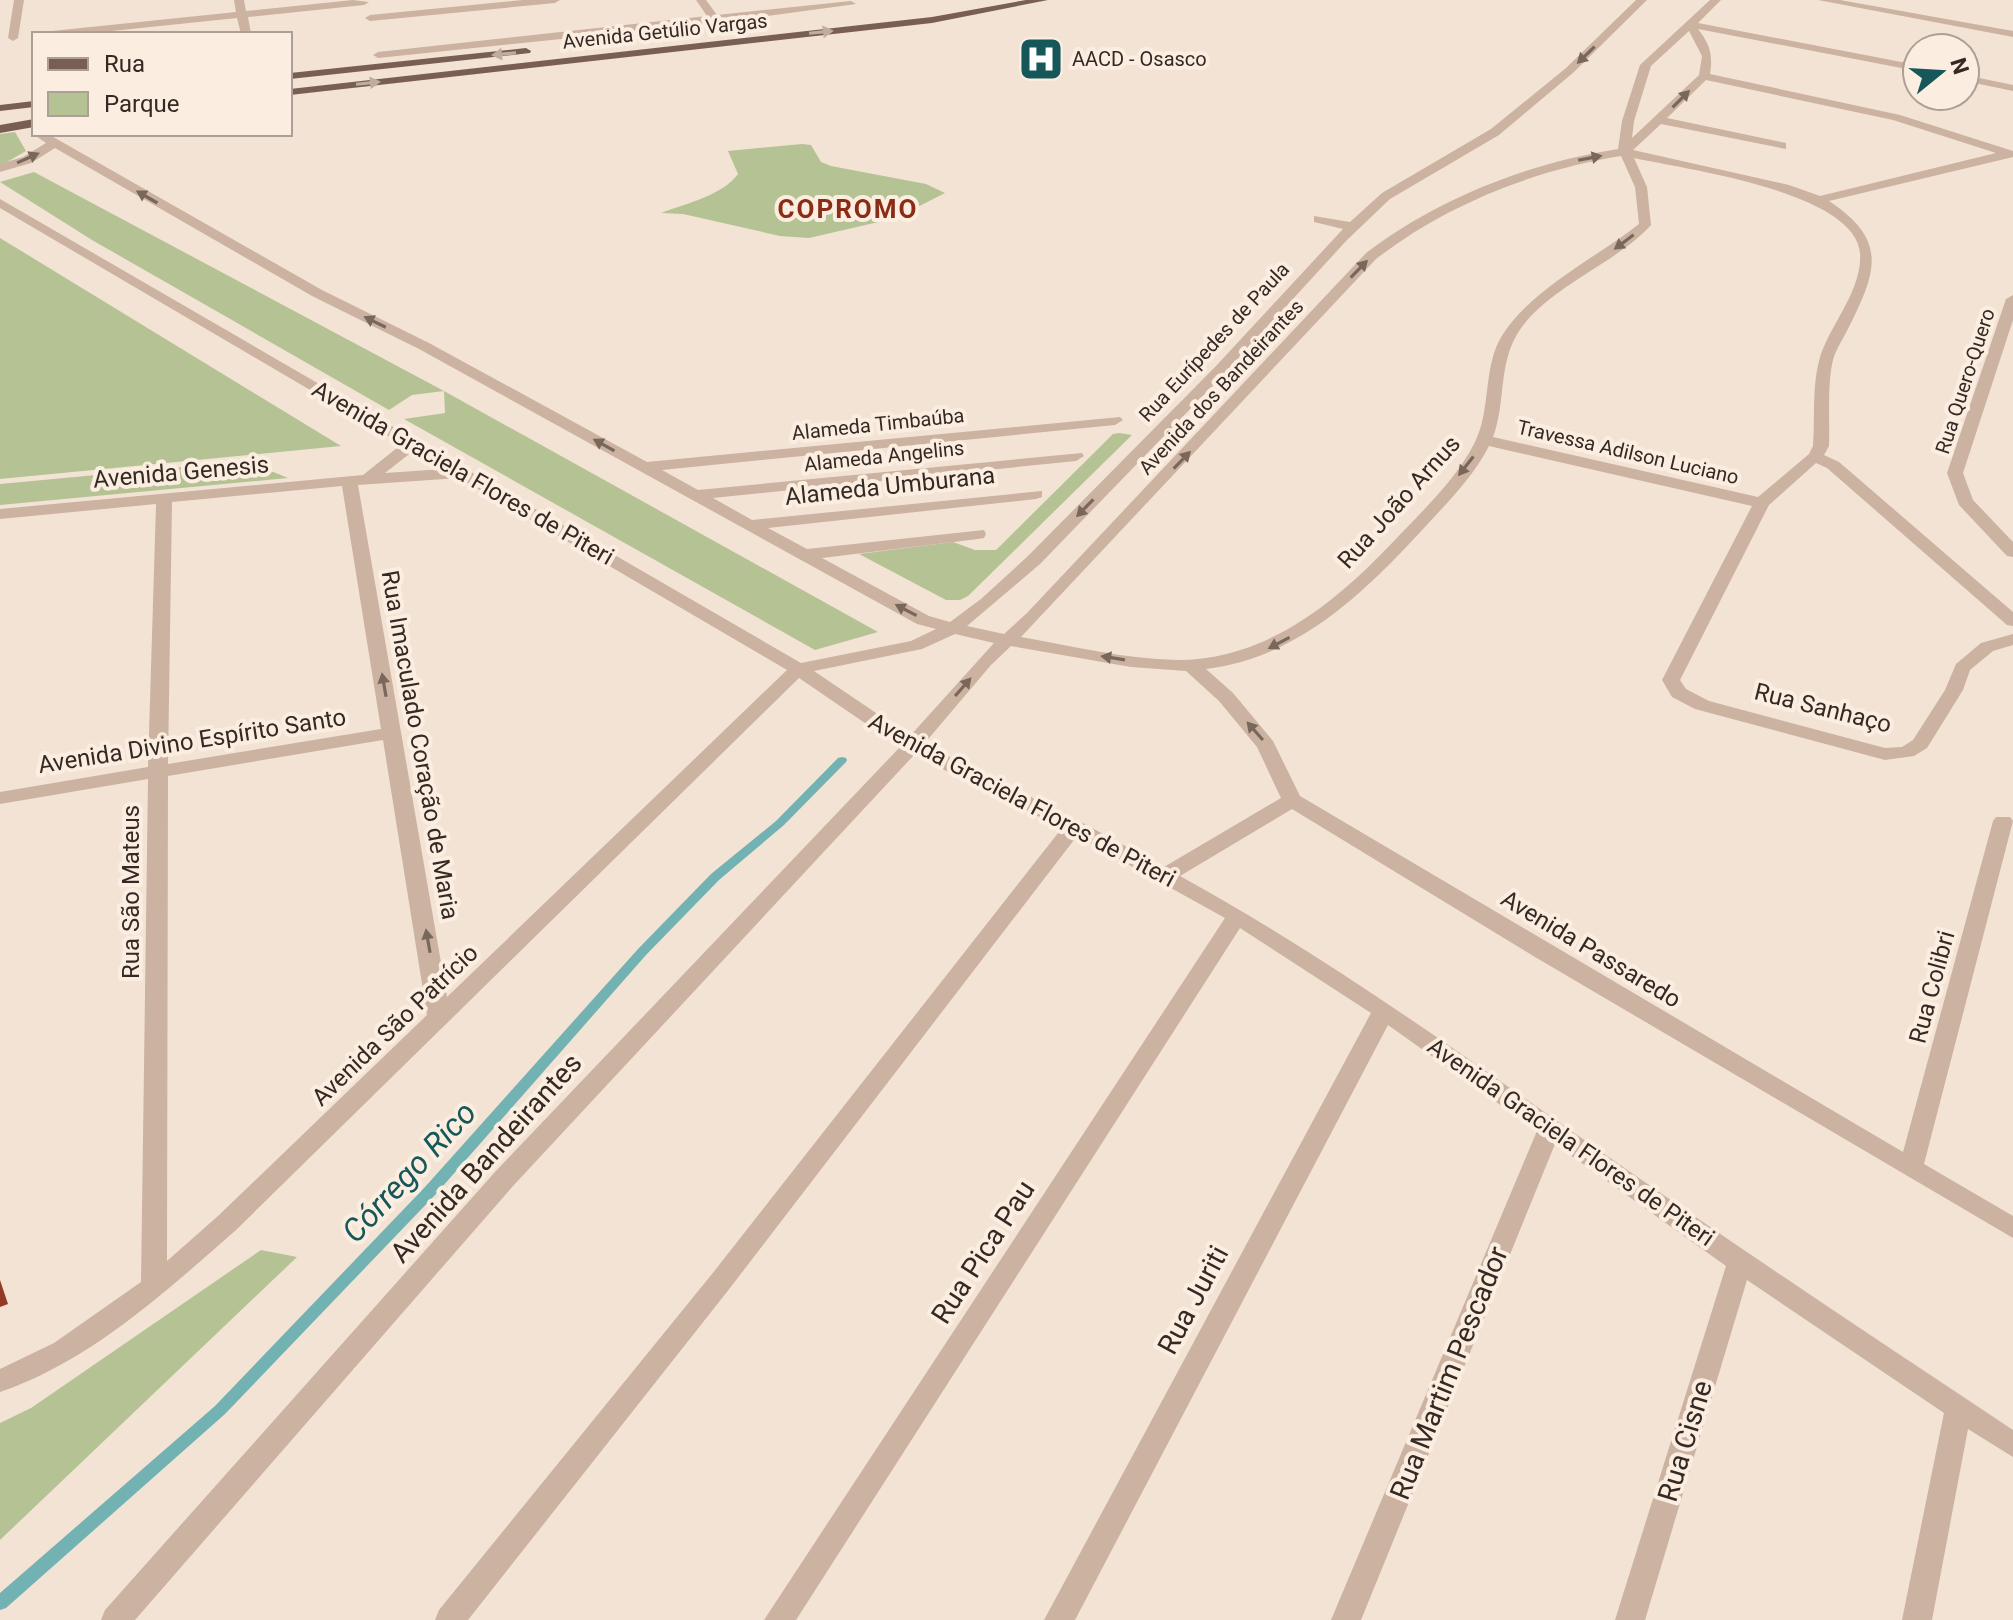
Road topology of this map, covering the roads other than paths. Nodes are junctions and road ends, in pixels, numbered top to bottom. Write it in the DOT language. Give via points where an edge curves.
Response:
graph roads {
  1 [pos="19,0"];
  2 [pos="239,0"];
  3 [pos="555,0"];
  4 [pos="701,0"];
  5 [pos="971,0"];
  6 [pos="1043,0"];
  7 [pos="1642,0"];
  8 [pos="1716,0"];
  9 [pos="1823,0"];
  10 [pos="364,1"];
  11 [pos="850,2"];
  12 [pos="476,4"];
  13 [pos="943,5"];
  14 [pos="918,8"];
  15 [pos="241,15"];
  16 [pos="863,16"];
  17 [pos="715,20"];
  18 [pos="1689,24"];
  19 [pos="72,32"];
  20 [pos="245,32"];
  21 [pos="2013,34"];
  22 [pos="0,39"];
  23 [pos="376,42"];
  24 [pos="1901,65"];
  25 [pos="292,75"];
  26 [pos="1704,76"];
  27 [pos="1981,81"];
  28 [pos="2013,88"];
  29 [pos="292,92"];
  30 [pos="32,104"];
  31 [pos="0,108"];
  32 [pos="0,115"];
  33 [pos="1660,120"];
  34 [pos="32,128"];
  35 [pos="32,128"];
  36 [pos="0,129"];
  37 [pos="43,136"];
  38 [pos="53,144"];
  39 [pos="1782,146"];
  40 [pos="1624,152"];
  41 [pos="2011,154"];
  42 [pos="0,168"];
  43 [pos="1819,200"];
  44 [pos="0,203"];
  45 [pos="1319,219"];
  46 [pos="1353,227"];
  47 [pos="2013,299"];
  48 [pos="1115,420"];
  49 [pos="1485,440"];
  50 [pos="412,444"];
  51 [pos="1076,456"];
  52 [pos="1815,457"];
  53 [pos="646,467"];
  54 [pos="462,473"];
  55 [pos="358,479"];
  56 [pos="1036,494"];
  57 [pos="696,495"];
  58 [pos="164,498"];
  59 [pos="1762,503"];
  60 [pos="0,514"];
  61 [pos="749,525"];
  62 [pos="978,534"];
  63 [pos="2013,552"];
  64 [pos="802,555"];
  65 [pos="2013,621"];
  66 [pos="952,629"];
  67 [pos="2013,639"];
  68 [pos="1007,640"];
  69 [pos="1191,665"];
  70 [pos="798,669"];
  71 [pos="392,733"];
  72 [pos="912,746"];
  73 [pos="158,772"];
  74 [pos="0,798"];
  75 [pos="1292,800"];
  76 [pos="2003,821"];
  77 [pos="1074,826"];
  78 [pos="1164,876"];
  79 [pos="1237,916"];
  80 [pos="1384,1011"];
  81 [pos="439,1018"];
  82 [pos="1551,1126"];
  83 [pos="1911,1167"];
  84 [pos="2013,1228"];
  85 [pos="1740,1262"];
  86 [pos="154,1287"];
  87 [pos="0,1381"];
  88 [pos="1958,1410"];
  89 [pos="2013,1445"];
  90 [pos="116,1620"];
  91 [pos="450,1620"];
  92 [pos="779,1620"];
  93 [pos="1059,1620"];
  94 [pos="1346,1620"];
  95 [pos="1630,1620"];
  96 [pos="1917,1620"];
  1 -- 22 [label="street" via="19,37"];
  2 -- 15 [label="street"];
  3 -- 12 [label="street"];
  4 -- 17 [label="street"];
  5 -- 13 [label="main road"];
  29 -- 6 [label="main road, Avenida Getúlio Vargas, one-way" via="932,20"];
  7 -- 46 [label="street, Rua Eurípedes de Paula, one-way" via="1495,132 1406,182"];
  8 -- 18 [label="street"];
  9 -- 21 [label="street"];
  10 -- 15 [label="street"];
  10 -- 23 [label="street"];
  11 -- 16 [label="street"];
  11 -- 17 [label="street, Avenida Getúlio Vargas"];
  12 -- 23 [label="street"];
  14 -- 16 [label="main road, Avenida Getúlio Vargas"];
  15 -- 19 [label="street"];
  15 -- 20 [label="street"];
  16 -- 23 [label="main road, Avenida Getúlio Vargas, one-way"];
  17 -- 23 [label="street, Avenida Getúlio Vargas"];
  18 -- 24 [label="street"];
  18 -- 26 [label="street" via="1707,56"];
  18 -- 40 [label="street" via="1646,65"];
  23 -- 25 [label="main road, Avenida Getúlio Vargas"];
  33 -- 26 [label="street, one-way"];
  26 -- 41 [label="street" via="1896,117"];
  27 -- 28 [label="street"];
  30 -- 31 [label="main road"];
  32 -- 34 [label="main road"];
  33 -- 39 [label="street"];
  33 -- 40 [label="street"];
  35 -- 36 [label="main road"];
  37 -- 38 [label="street"];
  42 -- 38 [label="street, one-way"];
  53 -- 38 [label="street, one-way" via="328,299"];
  40 -- 43 [label="street"];
  40 -- 49 [label="street, Rua João Arnus, one-way" via="1641,182 1645,225 1542,302 1509,334"];
  68 -- 40 [label="street, Avenida dos Bandeirantes, one-way" via="1385,243 1433,214 1518,179 1579,159"];
  41 -- 43 [label="street"];
  43 -- 52 [label="street" via="1851,225 1867,255 1856,299 1826,360 1824,425"];
  44 -- 50 [label="street, Avenida Graciela Flores de Piteri"];
  45 -- 46 [label="street"];
  46 -- 66 [label="street, Rua Eurípedes de Paula, one-way" via="1034,560"];
  47 -- 63 [label="street, Rua Quero-Quero" via="1955,473 1965,502"];
  48 -- 53 [label="street, Alameda Timbaúba"];
  49 -- 59 [label="street, Travessa Adilson Luciano"];
  49 -- 69 [label="street, Rua João Arnus, one-way" via="1380,566 1310,626 1266,650"];
  50 -- 54 [label="street, Avenida Graciela Flores de Piteri"];
  50 -- 55 [label="street"];
  51 -- 57 [label="street, Alameda Angelins"];
  52 -- 59 [label="street"];
  52 -- 65 [label="street" via="1833,465"];
  53 -- 57 [label="street"];
  54 -- 55 [label="street, Avenida Genesis"];
  54 -- 70 [label="street, Avenida Graciela Flores de Piteri"];
  55 -- 58 [label="street, Avenida Genesis"];
  71 -- 55 [label="street, Rua Imaculado Coração de Maria, one-way"];
  56 -- 61 [label="street, Alameda Umburana"];
  57 -- 61 [label="street"];
  58 -- 60 [label="street, Avenida Genesis"];
  58 -- 73 [label="street, Rua São Mateus"];
  59 -- 67 [label="street, Rua Sanhaço" via="1671,680 1679,693 1702,705 1885,754 1907,752 1920,744 1962,668 1987,647"];
  61 -- 64 [label="street"];
  62 -- 64 [label="street"];
  66 -- 64 [label="street, one-way" via="923,620"];
  66 -- 68 [label="street"];
  66 -- 70 [label="street, Rua Eurípedes de Paula" via="916,645"];
  69 -- 68 [label="street, Rua João Arnus, one-way" via="1144,663"];
  72 -- 68 [label="street, Avenida dos Bandeirantes, one-way"];
  75 -- 69 [label="street, one-way" via="1266,745"];
  70 -- 72 [label="street, Avenida Graciela Flores de Piteri"];
  70 -- 81 [label="street, Avenida São Patrício"];
  71 -- 73 [label="street, Avenida Divino Espírito Santo"];
  81 -- 71 [label="street, Rua Imaculado Coração de Maria, one-way"];
  72 -- 77 [label="street, Avenida Graciela Flores de Piteri"];
  72 -- 90 [label="street, Avenida Bandeirantes" via="504,1179"];
  73 -- 74 [label="street, Avenida Divino Espírito Santo"];
  73 -- 86 [label="street, Rua São Mateus"];
  75 -- 78 [label="street"];
  75 -- 83 [label="street, Avenida Passaredo"];
  76 -- 83 [label="street, Rua Colibri"];
  77 -- 78 [label="street, Avenida Graciela Flores de Piteri"];
  77 -- 91 [label="street"];
  78 -- 79 [label="street, Avenida Graciela Flores de Piteri"];
  79 -- 80 [label="street, Avenida Graciela Flores de Piteri"];
  79 -- 92 [label="street, Rua Pica Pau"];
  80 -- 82 [label="street, Avenida Graciela Flores de Piteri"];
  80 -- 93 [label="street, Rua Juriti"];
  81 -- 86 [label="street, Avenida São Patrício"];
  82 -- 85 [label="street, Avenida Graciela Flores de Piteri"];
  82 -- 94 [label="street, Rua Martim Pescador"];
  83 -- 84 [label="street, Avenida Passaredo"];
  85 -- 88 [label="street, Avenida Graciela Flores de Piteri"];
  85 -- 95 [label="street, Rua Cisne"];
  86 -- 87 [label="street, Avenida São Patrício" via="63,1351"];
  88 -- 89 [label="street, Avenida Graciela Flores de Piteri"];
  88 -- 96 [label="street"];
}
